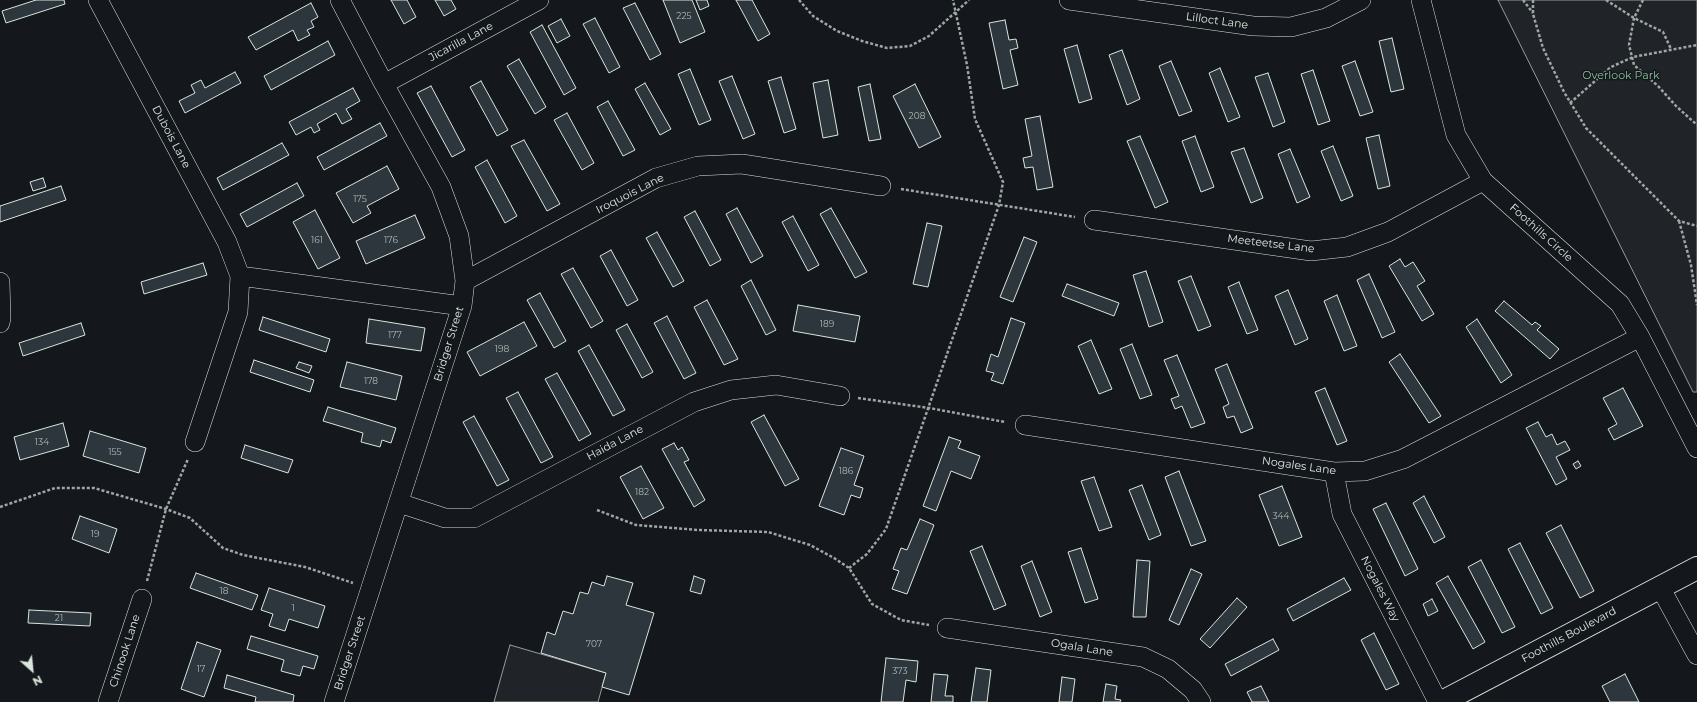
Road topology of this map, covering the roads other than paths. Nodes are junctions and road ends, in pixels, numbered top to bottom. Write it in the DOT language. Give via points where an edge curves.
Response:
graph roads {
  1 [pos="98,0"];
  2 [pos="340,0"];
  3 [pos="539,0"];
  4 [pos="1069,0"];
  5 [pos="1361,0"];
  6 [pos="1421,0"];
  7 [pos="384,84"];
  8 [pos="1483,181"];
  9 [pos="881,186"];
  10 [pos="1094,220"];
  11 [pos="240,276"];
  12 [pos="465,281"];
  13 [pos="0,282"];
  14 [pos="462,306"];
  15 [pos="0,323"];
  16 [pos="1640,337"];
  17 [pos="840,396"];
  18 [pos="1025,426"];
  19 [pos="195,442"];
  20 [pos="1697,448"];
  21 [pos="1334,472"];
  22 [pos="399,503"];
  23 [pos="1697,568"];
  24 [pos="1660,587"];
  25 [pos="142,599"];
  26 [pos="947,628"];
  27 [pos="1697,655"];
  28 [pos="108,702"];
  29 [pos="334,702"];
  30 [pos="1201,702"];
  31 [pos="1438,702"];
  32 [pos="1442,702"];
  1 -- 11 [label="street, Dubois Lane" via="228,242"];
  2 -- 7 [label="street, Bridger Street"];
  3 -- 7 [label="street, Jicarilla Lane"];
  4 -- 5 [label="street, Lilloct Lane" via="1253,26 1291,27 1326,18"];
  6 -- 8 [label="street, Foothills Circle" via="1456,135"];
  7 -- 12 [label="street, Bridger Street" via="442,187 459,236"];
  8 -- 10 [label="street, Meeteetse Lane" via="1388,232 1347,248 1311,251"];
  8 -- 16 [label="street, Foothills Circle" via="1620,304"];
  9 -- 12 [label="street, Iroquois Lane" via="742,164 698,166 656,178"];
  11 -- 14 [label="street"];
  11 -- 19 [label="street, Dubois Lane" via="238,312"];
  12 -- 14 [label="street, Bridger Street"];
  13 -- 15 [label="street"];
  14 -- 22 [label="street, Bridger Street"];
  16 -- 20 [label="street, Foothills Circle"];
  16 -- 21 [label="street, Nogales Lane" via="1403,459 1365,471"];
  17 -- 22 [label="street, Haida Lane" via="776,385 731,390 694,402 474,518 445,518"];
  18 -- 21 [label="street, Nogales Lane"];
  21 -- 31 [label="street, Nogales Way" via="1342,514"];
  22 -- 29 [label="street, Bridger Street"];
  23 -- 24 [label="street, Foothills Boulevard"];
  24 -- 27 [label="street"];
  24 -- 32 [label="street, Foothills Boulevard"];
  25 -- 28 [label="street, Chinook Lane"];
  26 -- 30 [label="street, Ogala Lane" via="1142,657 1168,668 1193,690"];
}
